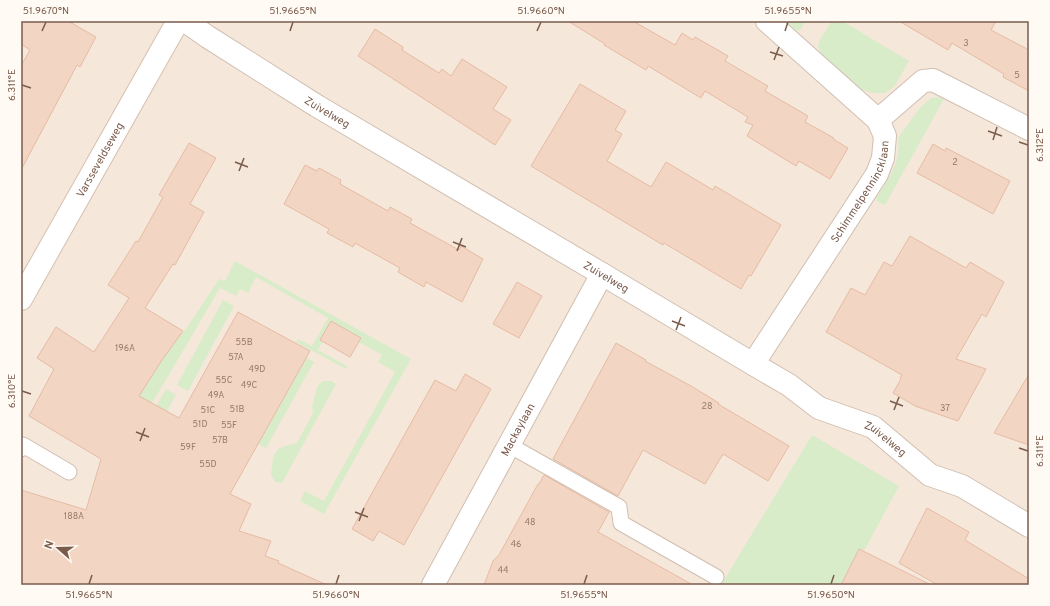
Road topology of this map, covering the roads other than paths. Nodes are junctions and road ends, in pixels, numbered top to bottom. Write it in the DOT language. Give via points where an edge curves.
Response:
graph roads {
  1 [pos="178,21"];
  2 [pos="185,21"];
  3 [pos="767,21"];
  4 [pos="878,120"];
  5 [pos="1029,129"];
  6 [pos="602,274"];
  7 [pos="21,299"];
  8 [pos="753,364"];
  9 [pos="509,445"];
  10 [pos="21,449"];
  11 [pos="68,472"];
  12 [pos="1029,526"];
  13 [pos="716,577"];
  14 [pos="434,585"];
  1 -- 7 [label="street, Varsseveldseweg"];
  2 -- 6 [label="street, Zuivelweg" via="317,106"];
  3 -- 4 [label="street, Schimmelpennincklaan"];
  4 -- 5 [label="street" via="923,81 933,80"];
  4 -- 8 [label="street, Schimmelpennincklaan" via="885,136 883,158 877,174"];
  6 -- 8 [label="street, Zuivelweg"];
  6 -- 9 [label="street, Mackaylaan"];
  8 -- 12 [label="street, Zuivelweg" via="819,408 873,427 930,475 962,486"];
  9 -- 13 [label="lane" via="619,507 621,523"];
  9 -- 14 [label="street, Mackaylaan"];
  10 -- 11 [label="lane" via="23,445"];
}
